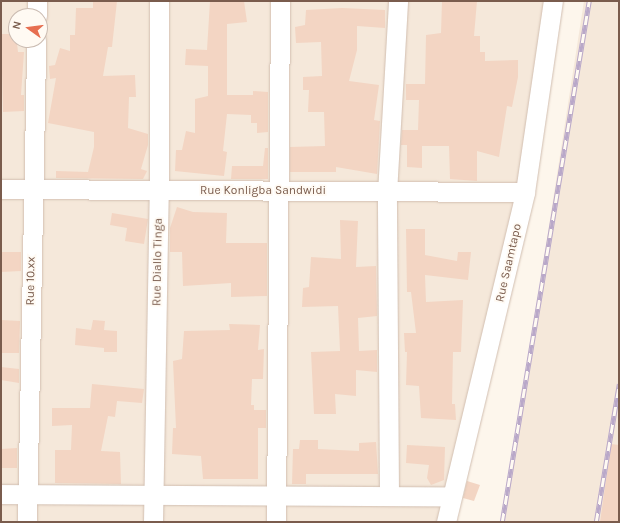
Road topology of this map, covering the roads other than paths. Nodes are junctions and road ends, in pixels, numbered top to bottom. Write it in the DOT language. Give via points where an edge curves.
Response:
graph roads {
  1 [pos="159,1"];
  2 [pos="280,1"];
  3 [pos="398,1"];
  4 [pos="553,1"];
  5 [pos="36,48"];
  6 [pos="1,189"];
  7 [pos="32,189"];
  8 [pos="159,191"];
  9 [pos="279,191"];
  10 [pos="525,192"];
  11 [pos="387,193"];
  12 [pos="1,494"];
  13 [pos="389,494"];
  14 [pos="26,495"];
  15 [pos="276,495"];
  16 [pos="153,496"];
  17 [pos="450,496"];
  18 [pos="27,522"];
  19 [pos="153,522"];
  20 [pos="276,522"];
  21 [pos="446,522"];
  1 -- 8 [label="street, Rue Diallo Tinga"];
  2 -- 9 [label="street"];
  3 -- 11 [label="street"];
  4 -- 10 [label="street, Rue Saamtapo"];
  5 -- 7 [label="street, Rue 10.xx"];
  6 -- 7 [label="street, Rue Konligba Sandwidi"];
  7 -- 8 [label="street, Rue Konligba Sandwidi"];
  7 -- 14 [label="street, Rue 10.xx"];
  8 -- 9 [label="street, Rue Konligba Sandwidi"];
  8 -- 16 [label="street, Rue Diallo Tinga"];
  9 -- 11 [label="street, Rue Konligba Sandwidi"];
  9 -- 15 [label="street"];
  10 -- 11 [label="street, Rue Konligba Sandwidi"];
  10 -- 17 [label="street, Rue Saamtapo" via="490,345"];
  11 -- 13 [label="street"];
  12 -- 14 [label="street"];
  13 -- 15 [label="street"];
  13 -- 17 [label="street"];
  14 -- 16 [label="street"];
  14 -- 18 [label="street, Rue 10.xx"];
  15 -- 16 [label="street"];
  15 -- 20 [label="street"];
  16 -- 19 [label="street, Rue Diallo Tinga"];
  17 -- 21 [label="street, Rue Saamtapo"];
}
